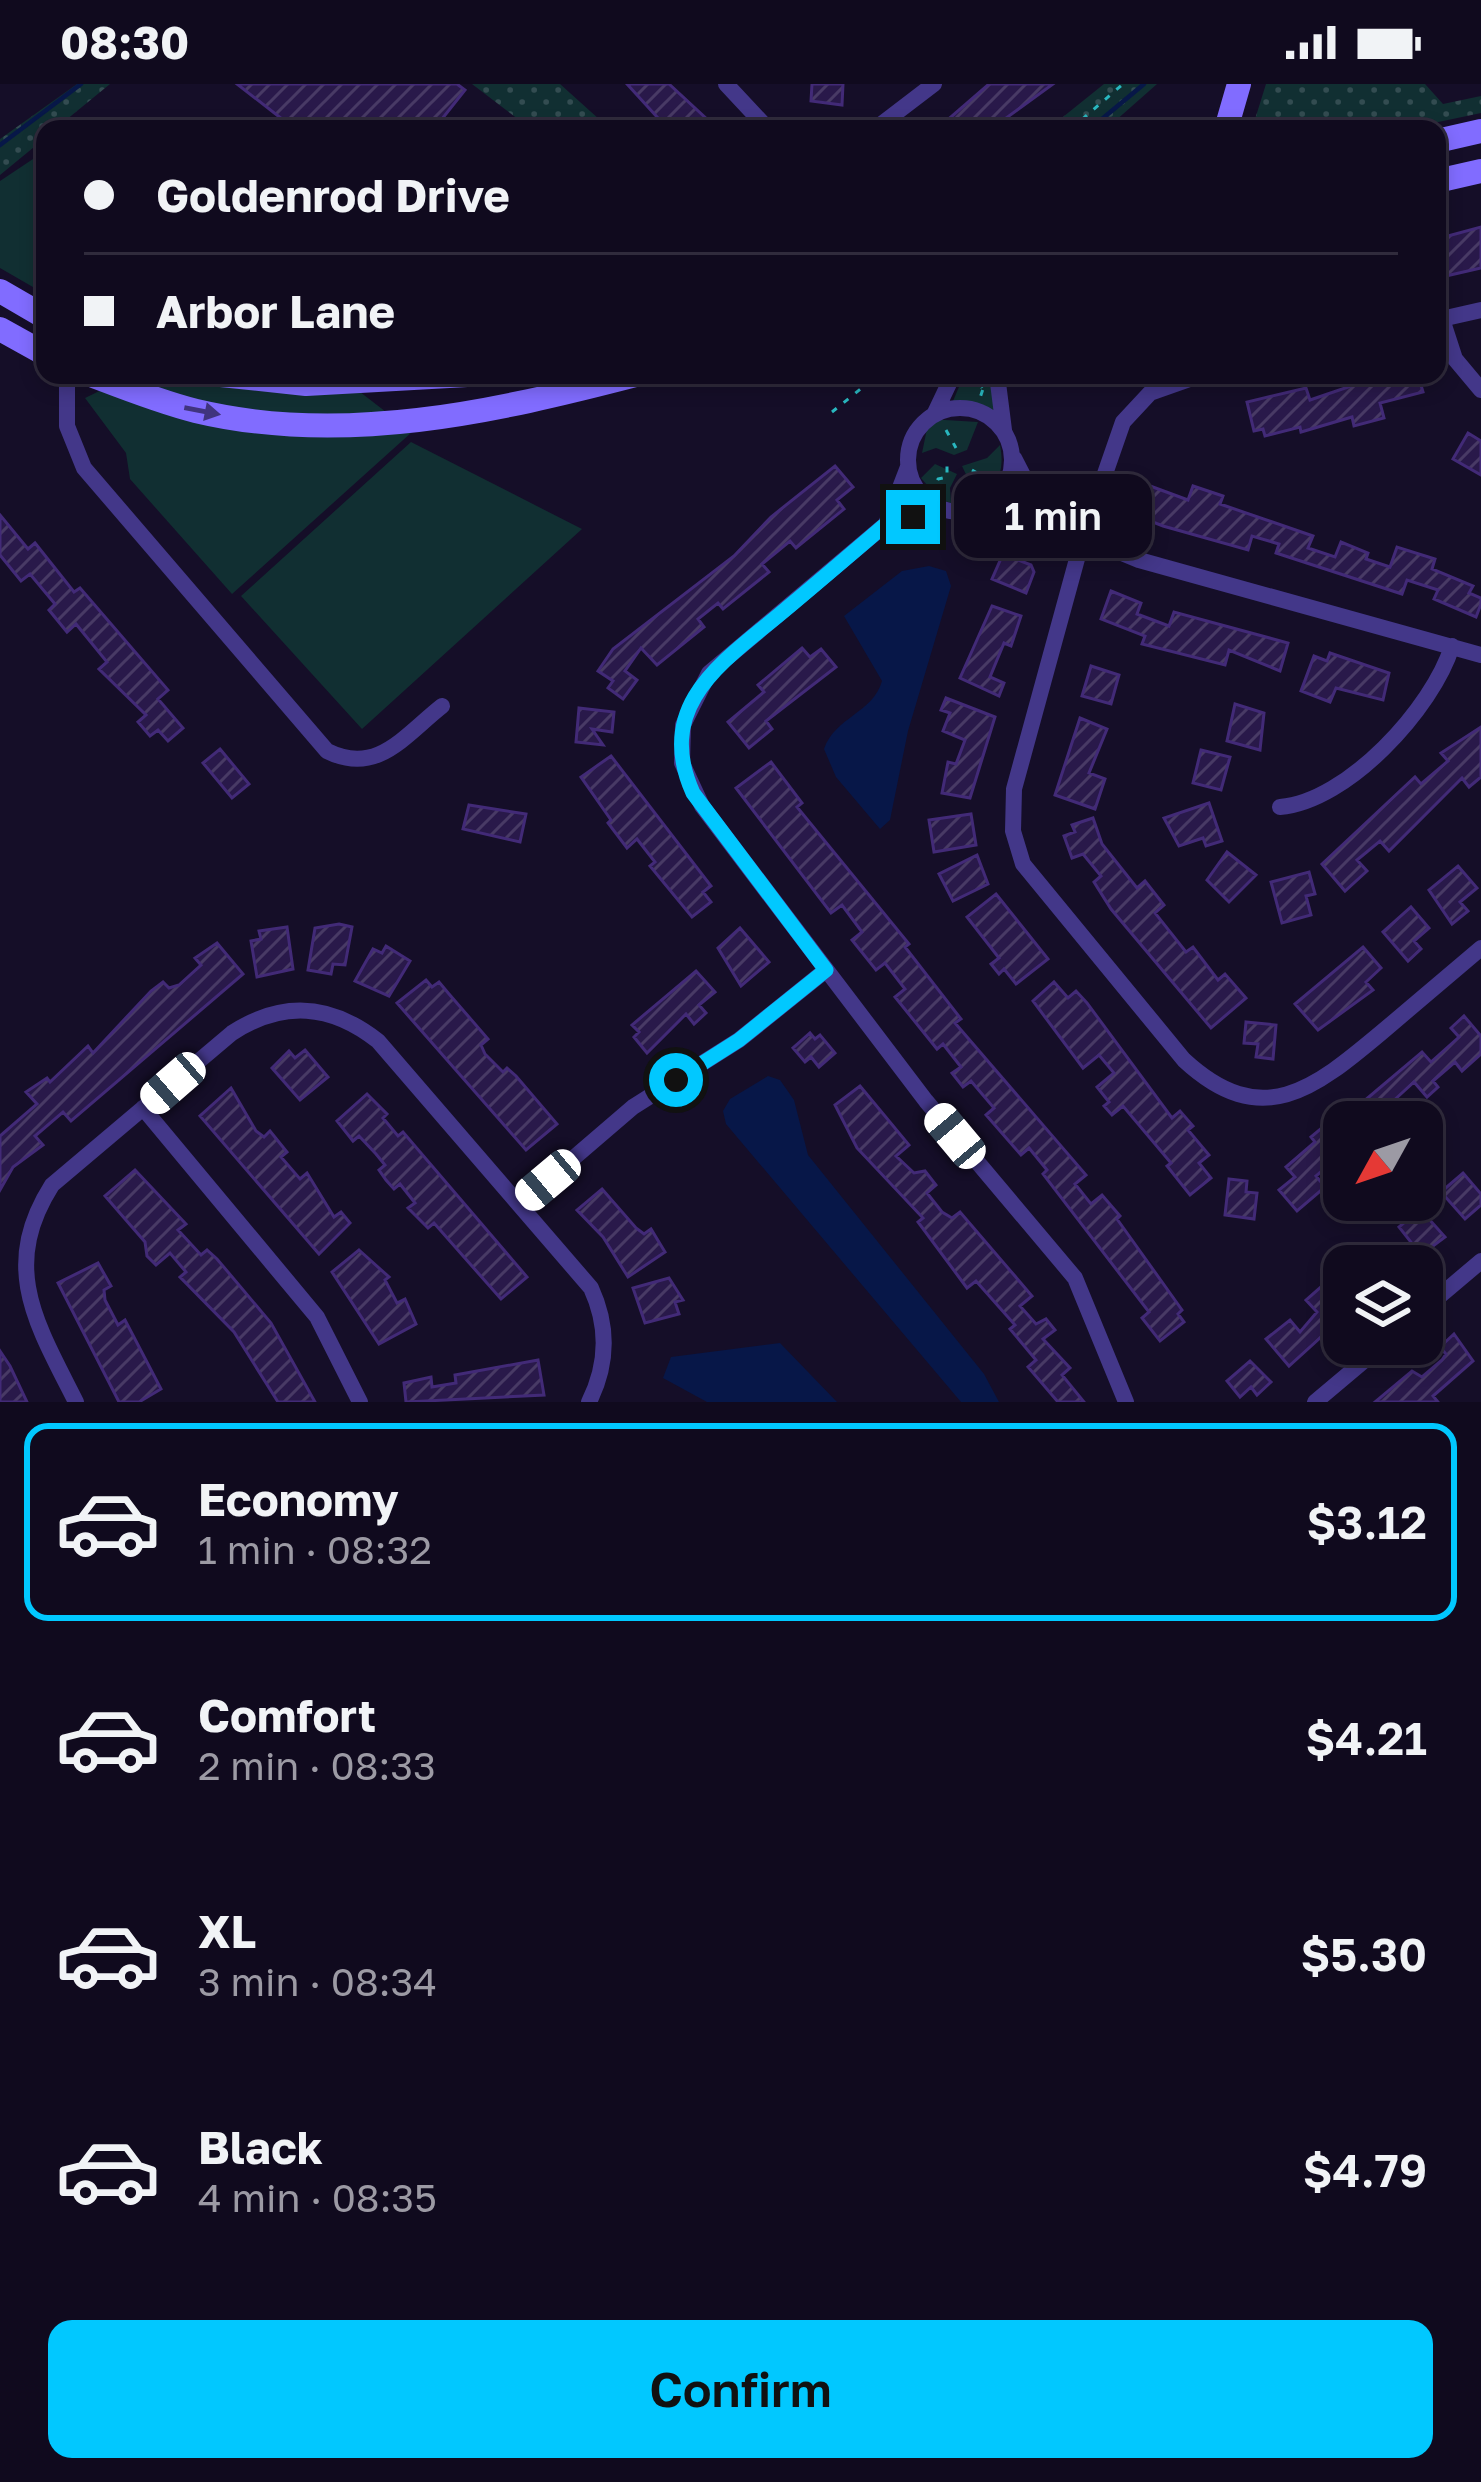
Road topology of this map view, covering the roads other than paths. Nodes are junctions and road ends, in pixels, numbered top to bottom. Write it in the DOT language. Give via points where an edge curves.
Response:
graph roads {
  1 [pos="726,84"];
  2 [pos="934,84"];
  3 [pos="1239,84"];
  4 [pos="760,120"];
  5 [pos="887,120"];
  6 [pos="1229,120"];
  7 [pos="1481,131"];
  8 [pos="1446,139"];
  9 [pos="1481,171"];
  10 [pos="1446,180"];
  11 [pos="0,291"];
  12 [pos="1481,310"];
  13 [pos="36,311"];
  14 [pos="1446,318"];
  15 [pos="0,329"];
  16 [pos="1446,335"];
  17 [pos="36,349"];
  18 [pos="67,384"];
  19 [pos="117,384"];
  20 [pos="601,384"];
  21 [pos="948,384"];
  22 [pos="995,384"];
  23 [pos="1176,384"];
  24 [pos="1481,390"];
  25 [pos="931,417"];
  26 [pos="1004,431"];
  27 [pos="1013,457"];
  28 [pos="908,467"];
  29 [pos="935,505"];
  30 [pos="977,510"];
  31 [pos="1047,521"];
  32 [pos="886,524"];
  33 [pos="1083,537"];
  34 [pos="1452,646"];
  35 [pos="1481,655"];
  36 [pos="442,706"];
  37 [pos="1280,807"];
  38 [pos="1481,948"];
  39 [pos="826,970"];
  40 [pos="143,1108"];
  41 [pos="520,1204"];
  42 [pos="1481,1261"];
  43 [pos="1443,1293"];
  44 [pos="1359,1365"];
  45 [pos="76,1402"];
  46 [pos="360,1402"];
  47 [pos="589,1402"];
  48 [pos="1126,1402"];
  49 [pos="1315,1402"];
  1 -- 4 [label="street"];
  2 -- 5 [label="street"];
  3 -- 6 [label="main road"];
  7 -- 8 [label="main road"];
  9 -- 10 [label="main road"];
  11 -- 13 [label="main road"];
  12 -- 14 [label="street"];
  15 -- 17 [label="main road"];
  16 -- 24 [label="street"];
  18 -- 36 [label="street" via="67,426 83,468 327,751 350,762 372,760"];
  19 -- 20 [label="main road, one-way" via="199,412 299,423 415,423"];
  21 -- 25 [label="street"];
  22 -- 26 [label="street"];
  23 -- 33 [label="street" via="1150,393 1123,422"];
  25 -- 26 [label="street" via="976,410"];
  25 -- 28 [label="street" via="913,437"];
  26 -- 27 [label="street"];
  27 -- 30 [label="street" via="1005,488"];
  27 -- 31 [label="street"];
  28 -- 29 [label="street"];
  28 -- 32 [label="street"];
  29 -- 30 [label="street"];
  29 -- 32 [label="street"];
  30 -- 31 [label="street"];
  31 -- 33 [label="street"];
  32 -- 39 [label="street" via="709,673 687,710 683,737 693,793"];
  33 -- 34 [label="street" via="1138,560"];
  33 -- 38 [label="street" via="1014,789 1016,843 1023,864 1208,1082 1266,1098 1321,1083"];
  34 -- 35 [label="street"];
  34 -- 37 [label="street" via="1419,713 1325,794"];
  39 -- 41 [label="street" via="728,1048 633,1107"];
  39 -- 48 [label="street" via="1075,1278"];
  40 -- 41 [label="street" via="249,1022 314,1009 378,1041"];
  40 -- 45 [label="street" via="52,1185 34,1208 17,1258 27,1306"];
  40 -- 46 [label="street" via="317,1318"];
  41 -- 47 [label="street" via="602,1310 603,1360"];
  42 -- 43 [label="street"];
  44 -- 49 [label="street"];
}
